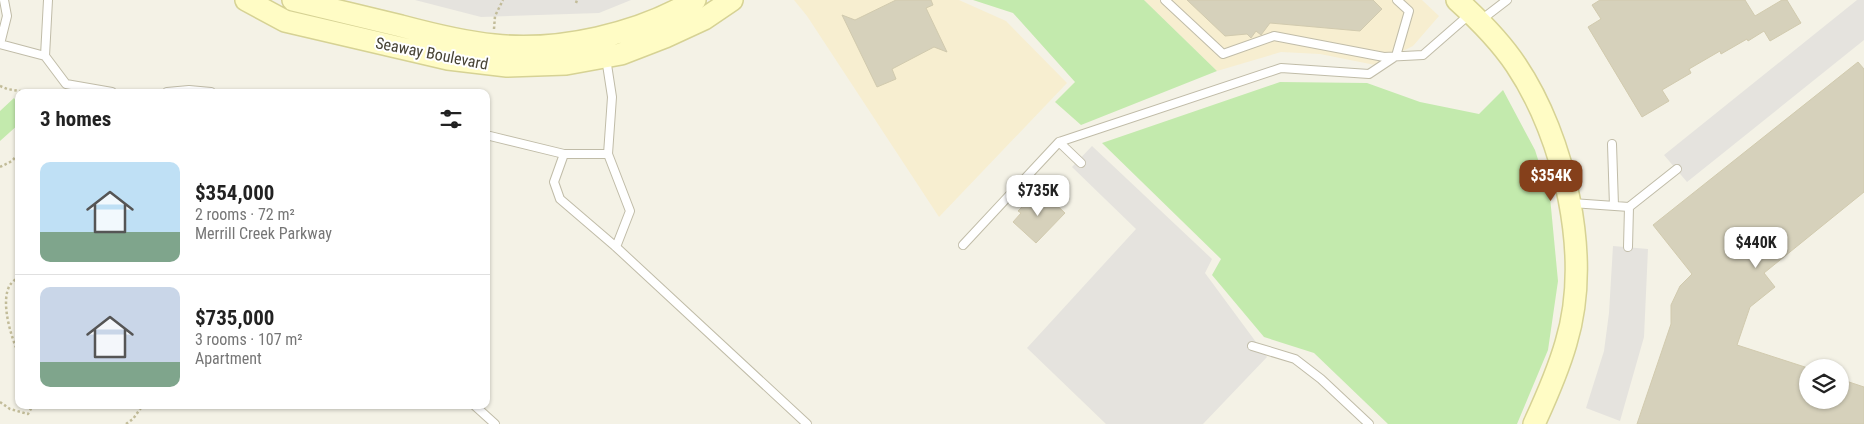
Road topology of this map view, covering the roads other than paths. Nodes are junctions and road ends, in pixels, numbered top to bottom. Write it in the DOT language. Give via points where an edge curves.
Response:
graph roads {
  1 [pos="4,0"];
  2 [pos="48,0"];
  3 [pos="246,0"];
  4 [pos="293,0"];
  5 [pos="695,0"];
  6 [pos="732,0"];
  7 [pos="1166,0"];
  8 [pos="1397,0"];
  9 [pos="1507,0"];
  10 [pos="1469,11"];
  11 [pos="0,44"];
  12 [pos="604,47"];
  13 [pos="44,56"];
  14 [pos="1396,56"];
  15 [pos="95,89"];
  16 [pos="490,136"];
  17 [pos="1059,142"];
  18 [pos="1612,144"];
  19 [pos="564,154"];
  20 [pos="608,154"];
  21 [pos="1081,163"];
  22 [pos="1677,169"];
  23 [pos="1570,203"];
  24 [pos="1614,206"];
  25 [pos="1629,207"];
  26 [pos="964,245"];
  27 [pos="616,248"];
  28 [pos="1628,248"];
  29 [pos="1252,346"];
  30 [pos="478,409"];
  31 [pos="1538,423"];
  32 [pos="495,424"];
  33 [pos="807,424"];
  34 [pos="1369,424"];
  1 -- 11 [label="lane" via="7,16"];
  2 -- 13 [label="lane"];
  3 -- 12 [label="street, Seaway Boulevard" via="285,21 448,59 507,66 566,64"];
  4 -- 12 [label="street, Seaway Boulevard" via="450,38 493,45"];
  5 -- 12 [label="street, Seaway Boulevard"];
  6 -- 12 [label="street, Seaway Boulevard" via="704,19 621,54"];
  7 -- 14 [label="lane" via="1223,54 1274,36 1384,57"];
  8 -- 14 [label="lane" via="1409,11"];
  9 -- 10 [label="lane"];
  10 -- 14 [label="lane" via="1423,55"];
  10 -- 23 [label="street" via="1515,64 1534,96 1548,128"];
  11 -- 13 [label="lane"];
  12 -- 20 [label="lane" via="612,97"];
  13 -- 15 [label="lane" via="66,84"];
  14 -- 17 [label="lane" via="1369,74 1281,68"];
  16 -- 19 [label="lane"];
  17 -- 21 [label="lane"];
  17 -- 26 [label="lane"];
  18 -- 24 [label="lane"];
  19 -- 20 [label="lane"];
  19 -- 27 [label="lane" via="554,182 560,199"];
  20 -- 27 [label="lane" via="630,211"];
  22 -- 25 [label="lane"];
  23 -- 24 [label="lane"];
  23 -- 31 [label="street" via="1576,259 1573,306 1566,342"];
  24 -- 25 [label="lane"];
  25 -- 28 [label="lane"];
  27 -- 33 [label="lane"];
  29 -- 34 [label="lane" via="1295,359"];
  30 -- 32 [label="lane"];
}
